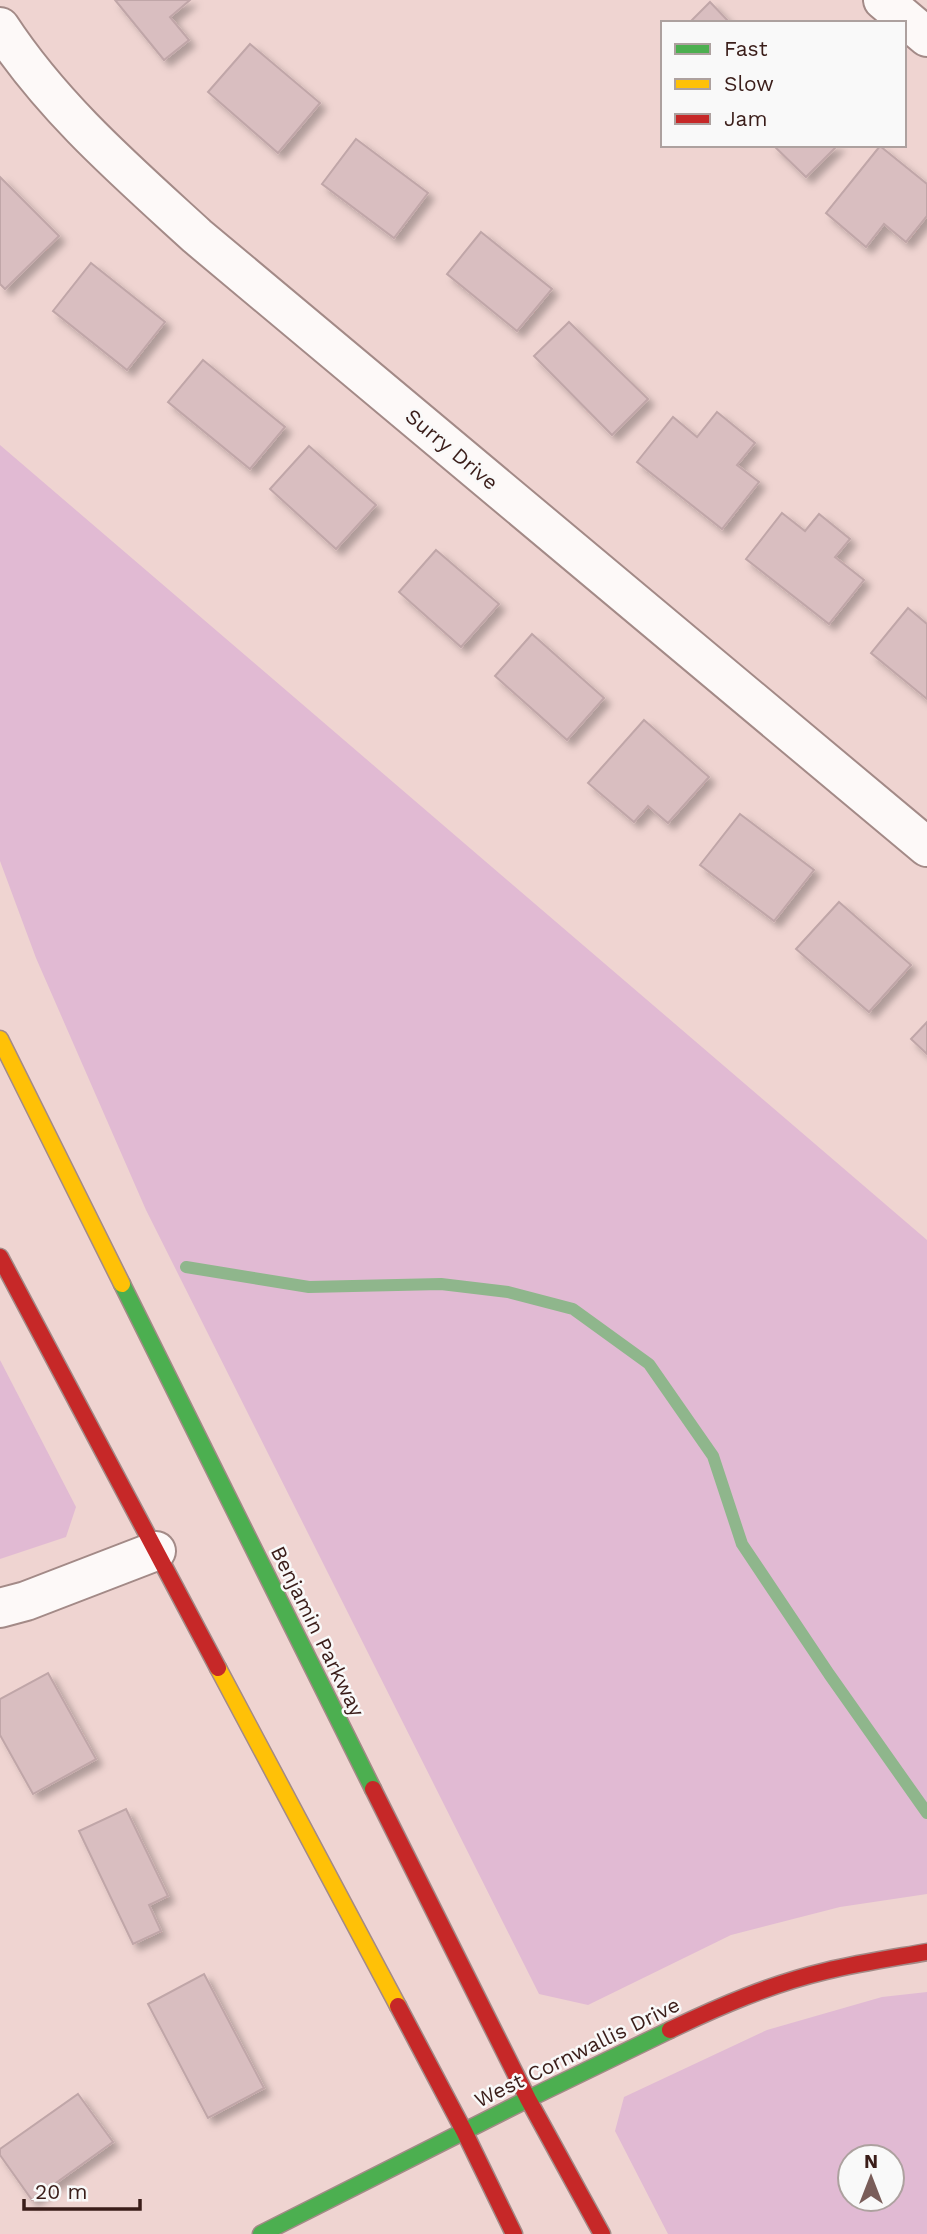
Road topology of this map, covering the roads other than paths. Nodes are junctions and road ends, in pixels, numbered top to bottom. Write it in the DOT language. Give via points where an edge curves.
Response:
graph roads {
  1 [pos="883,0"];
  2 [pos="0,27"];
  3 [pos="927,37"];
  4 [pos="927,847"];
  5 [pos="1,1041"];
  6 [pos="0,1257"];
  7 [pos="156,1551"];
  8 [pos="0,1608"];
  9 [pos="927,1952"];
  10 [pos="528,2099"];
  11 [pos="464,2131"];
  12 [pos="261,2234"];
  13 [pos="514,2234"];
  14 [pos="602,2234"];
  1 -- 3 [label="street"];
  2 -- 4 [label="street, Surry Drive" via="98,146 197,236"];
  5 -- 10 [label="main road, Benjamin Parkway"];
  6 -- 7 [label="main road"];
  7 -- 8 [label="street"];
  7 -- 11 [label="main road"];
  9 -- 10 [label="main road, West Cornwallis Drive" via="825,1971 766,1989 718,2007"];
  10 -- 11 [label="main road, West Cornwallis Drive"];
  10 -- 14 [label="main road, Benjamin Parkway"];
  11 -- 12 [label="main road, West Cornwallis Drive"];
  11 -- 13 [label="main road"];
}
